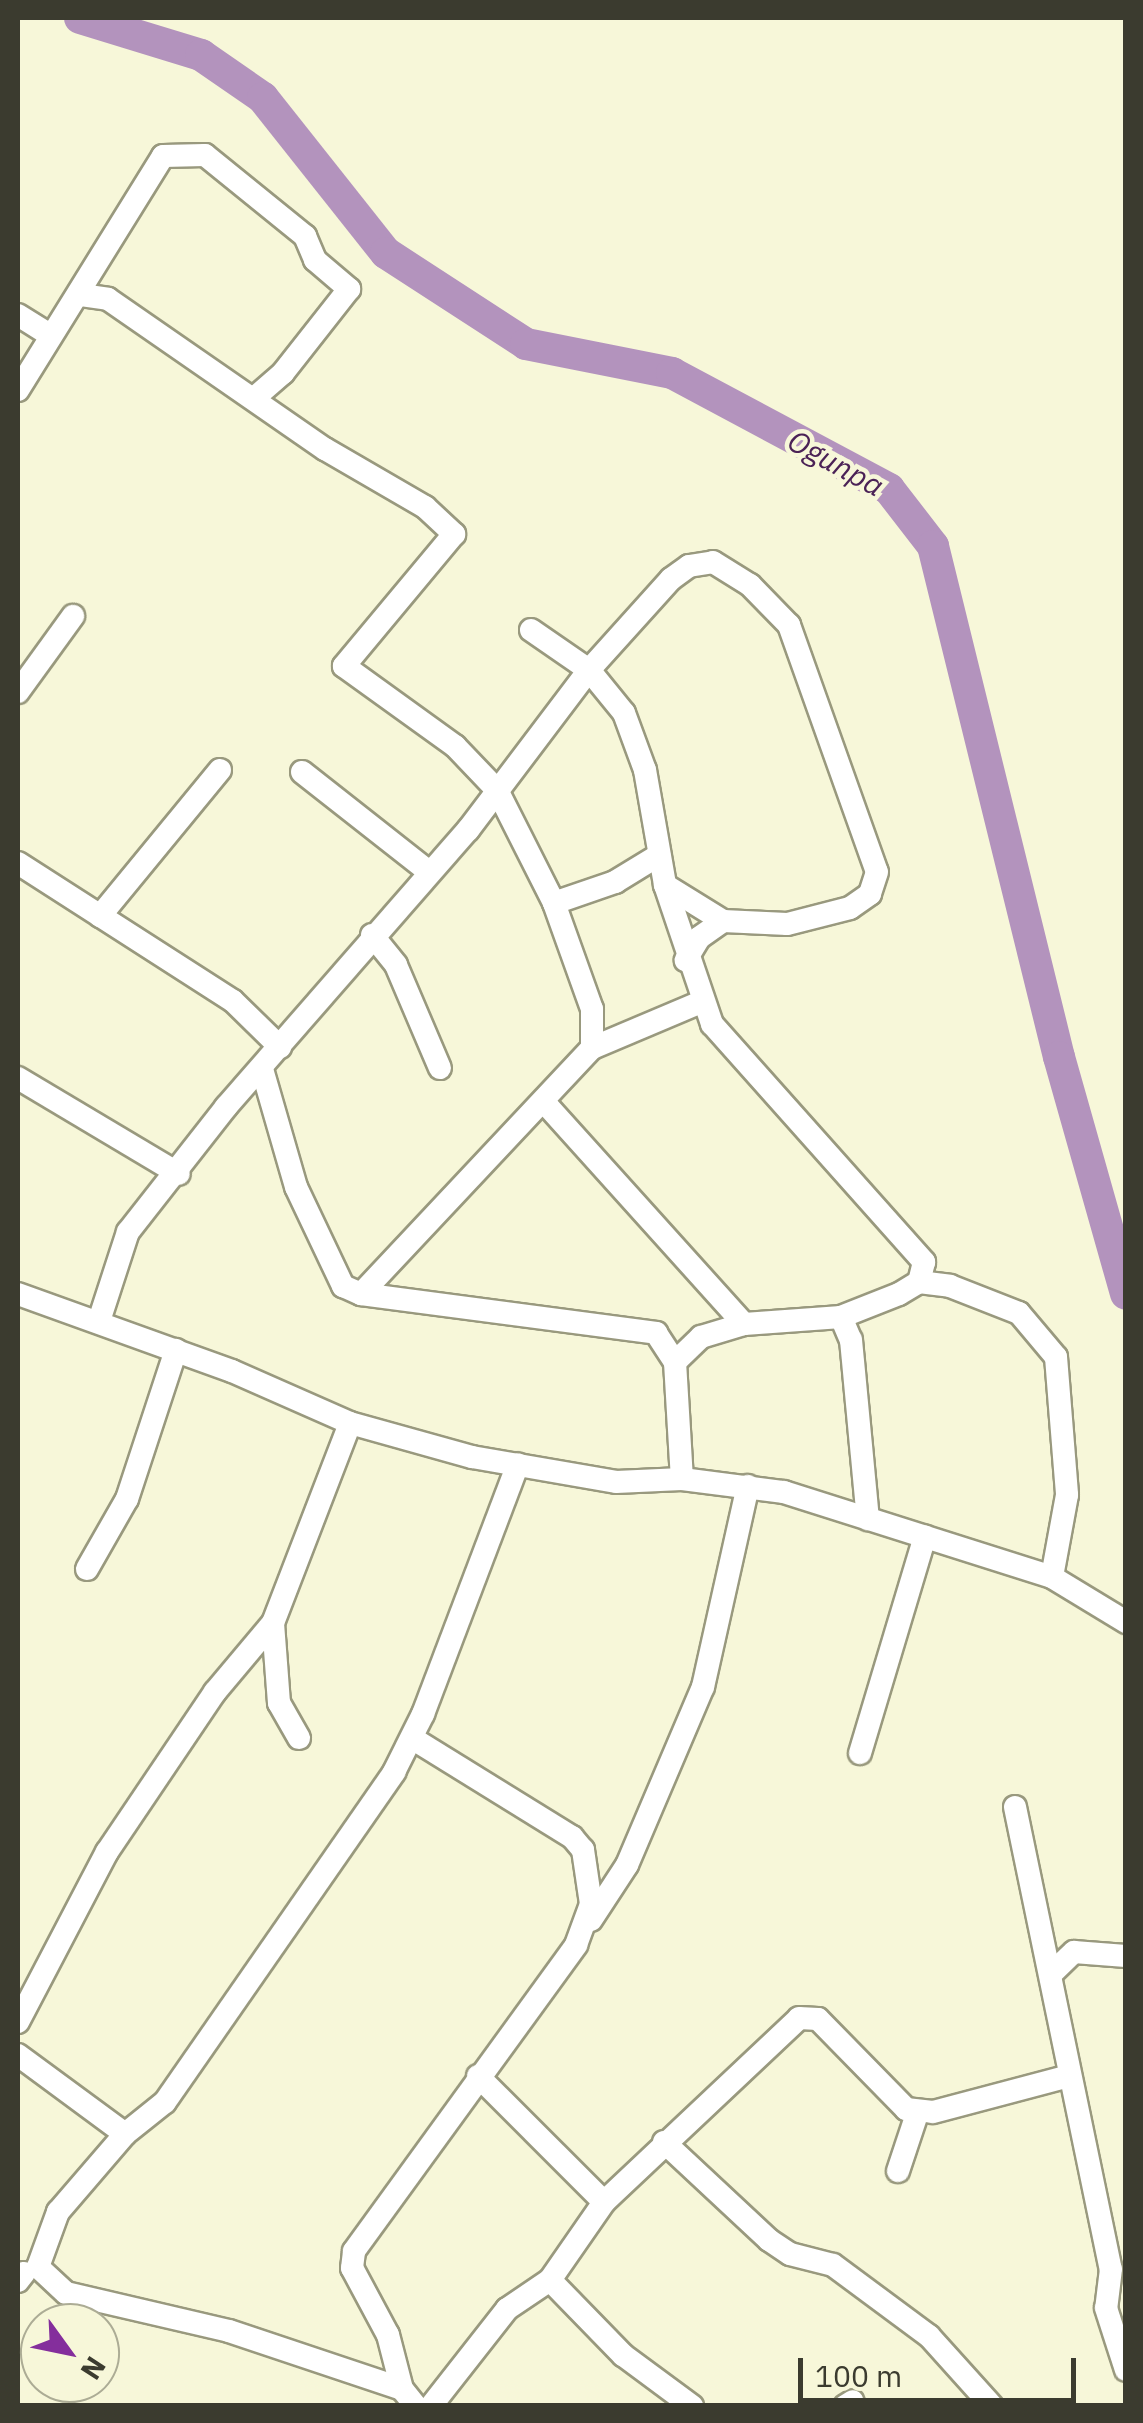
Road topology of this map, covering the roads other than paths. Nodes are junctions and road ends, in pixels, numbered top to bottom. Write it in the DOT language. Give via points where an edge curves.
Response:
graph roads {
  1 [pos="81,295"];
  2 [pos="18,314"];
  3 [pos="48,334"];
  4 [pos="18,390"];
  5 [pos="255,397"];
  6 [pos="73,616"];
  7 [pos="531,630"];
  8 [pos="590,670"];
  9 [pos="18,692"];
  10 [pos="220,770"];
  11 [pos="302,772"];
  12 [pos="497,790"];
  13 [pos="659,855"];
  14 [pos="18,863"];
  15 [pos="429,872"];
  16 [pos="666,884"];
  17 [pos="554,903"];
  18 [pos="100,916"];
  19 [pos="723,921"];
  20 [pos="372,935"];
  21 [pos="686,960"];
  22 [pos="701,1002"];
  23 [pos="280,1047"];
  24 [pos="592,1048"];
  25 [pos="440,1068"];
  26 [pos="262,1069"];
  27 [pos="18,1078"];
  28 [pos="544,1102"];
  29 [pos="179,1174"];
  30 [pos="919,1282"];
  31 [pos="18,1294"];
  32 [pos="362,1294"];
  33 [pos="841,1317"];
  34 [pos="100,1320"];
  35 [pos="744,1324"];
  36 [pos="702,1337"];
  37 [pos="664,1338"];
  38 [pos="176,1350"];
  39 [pos="676,1362"];
  40 [pos="350,1423"];
  41 [pos="518,1464"];
  42 [pos="682,1479"];
  43 [pos="748,1486"];
  44 [pos="868,1519"];
  45 [pos="926,1537"];
  46 [pos="87,1570"];
  47 [pos="1052,1578"];
  48 [pos="1126,1622"];
  49 [pos="273,1623"];
  50 [pos="299,1738"];
  51 [pos="412,1738"];
  52 [pos="860,1753"];
  53 [pos="1015,1807"];
  54 [pos="586,1928"];
  55 [pos="1126,1956"];
  56 [pos="1053,1972"];
  57 [pos="18,2022"];
  58 [pos="18,2055"];
  59 [pos="478,2076"];
  60 [pos="1069,2076"];
  61 [pos="918,2111"];
  62 [pos="125,2134"];
  63 [pos="664,2142"];
  64 [pos="898,2171"];
  65 [pos="604,2202"];
  66 [pos="24,2274"];
  67 [pos="550,2280"];
  68 [pos="1126,2370"];
  69 [pos="409,2397"];
  70 [pos="431,2406"];
  71 [pos="692,2406"];
  72 [pos="992,2406"];
  1 -- 3 [label="street"];
  1 -- 5 [label="street" via="108,299"];
  1 -- 5 [label="street" via="124,212 163,156 205,155 304,236 315,260 349,289 283,373"];
  2 -- 3 [label="street"];
  3 -- 4 [label="street"];
  5 -- 12 [label="street" via="454,534 344,666 455,746"];
  6 -- 9 [label="street"];
  7 -- 8 [label="street"];
  8 -- 12 [label="street"];
  8 -- 13 [label="street" via="616,699 645,770"];
  8 -- 19 [label="street" via="690,566 712,562 750,585 788,625 876,872 870,894 850,908 787,924"];
  10 -- 18 [label="street"];
  11 -- 15 [label="street"];
  12 -- 15 [label="street"];
  12 -- 17 [label="street"];
  13 -- 16 [label="street"];
  13 -- 17 [label="street" via="615,882"];
  14 -- 18 [label="street"];
  15 -- 20 [label="street"];
  16 -- 19 [label="street"];
  16 -- 21 [label="street"];
  17 -- 24 [label="street" via="592,1009"];
  18 -- 23 [label="street" via="232,1002"];
  19 -- 21 [label="street"];
  20 -- 23 [label="street"];
  20 -- 25 [label="street" via="396,965"];
  21 -- 22 [label="street"];
  22 -- 24 [label="street"];
  22 -- 30 [label="street" via="729,1048 924,1262"];
  23 -- 26 [label="street"];
  24 -- 28 [label="street"];
  26 -- 29 [label="street"];
  26 -- 32 [label="street" via="296,1187 343,1286"];
  27 -- 29 [label="street"];
  28 -- 32 [label="street"];
  28 -- 35 [label="street"];
  29 -- 34 [label="street" via="128,1232"];
  30 -- 33 [label="street"];
  30 -- 47 [label="street" via="950,1286 1020,1313 1056,1357 1067,1495"];
  31 -- 34 [label="street"];
  32 -- 37 [label="street"];
  33 -- 35 [label="street"];
  33 -- 44 [label="street" via="851,1340"];
  34 -- 38 [label="street"];
  35 -- 36 [label="street"];
  36 -- 37 [label="street"];
  36 -- 39 [label="street"];
  37 -- 39 [label="street"];
  38 -- 40 [label="street"];
  38 -- 46 [label="street" via="126,1500"];
  39 -- 42 [label="street"];
  40 -- 41 [label="street"];
  40 -- 49 [label="street"];
  41 -- 42 [label="street" via="616,1482"];
  41 -- 51 [label="street"];
  42 -- 43 [label="street"];
  43 -- 44 [label="street"];
  43 -- 54 [label="street" via="703,1687 628,1865"];
  44 -- 45 [label="street"];
  45 -- 47 [label="street"];
  45 -- 52 [label="street"];
  47 -- 48 [label="street"];
  49 -- 50 [label="street" via="279,1702"];
  49 -- 57 [label="street" via="215,1692 107,1852"];
  51 -- 54 [label="street" via="572,1836 584,1850"];
  51 -- 62 [label="street" via="237,2006 165,2102"];
  53 -- 56 [label="street"];
  54 -- 59 [label="street"];
  55 -- 56 [label="street" via="1074,1952"];
  56 -- 60 [label="street"];
  58 -- 62 [label="street"];
  59 -- 65 [label="street"];
  59 -- 69 [label="street" via="354,2250 352,2268 388,2334"];
  60 -- 61 [label="street"];
  60 -- 68 [label="street" via="1111,2269 1106,2308"];
  61 -- 63 [label="street" via="890,2100 818,2020 798,2018"];
  61 -- 64 [label="street"];
  62 -- 66 [label="street" via="58,2212"];
  63 -- 65 [label="street"];
  63 -- 72 [label="street" via="768,2240 790,2254 834,2265 930,2336"];
  65 -- 67 [label="street"];
  66 -- 69 [label="street" via="66,2294 229,2332"];
  67 -- 70 [label="street" via="507,2309"];
  67 -- 71 [label="street" via="623,2355"];
}
